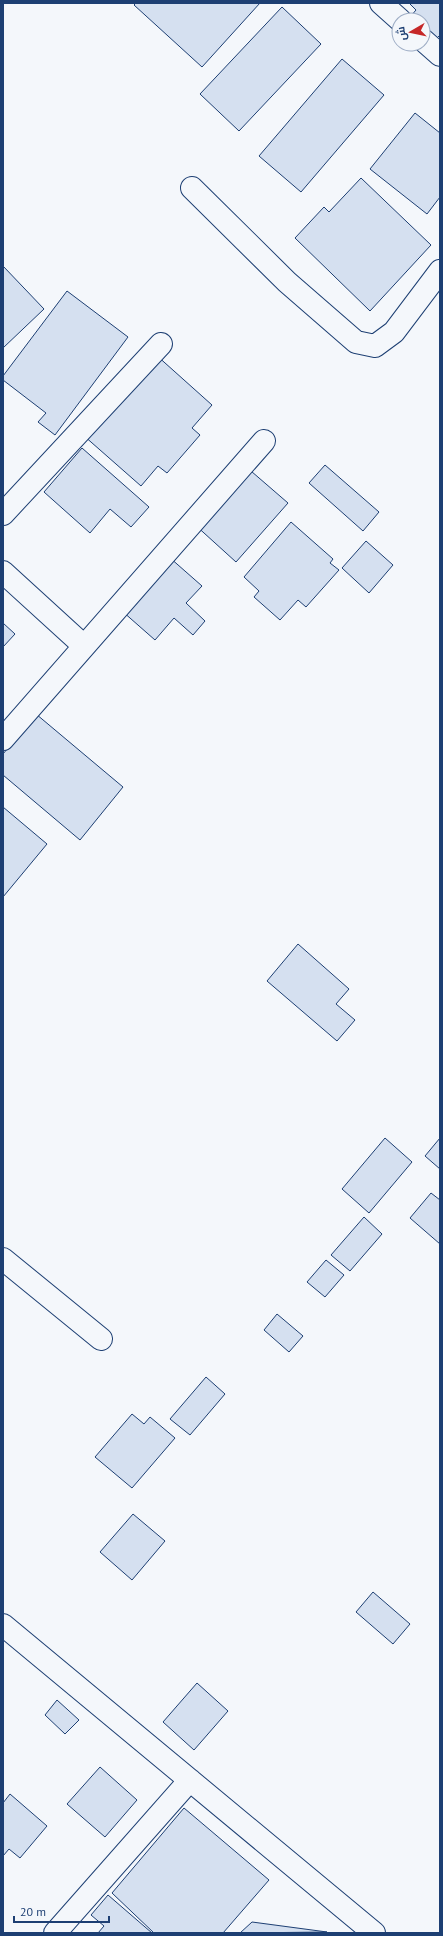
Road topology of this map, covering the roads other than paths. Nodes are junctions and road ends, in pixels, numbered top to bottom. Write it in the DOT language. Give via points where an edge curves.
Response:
graph roads {
  1 [pos="381,3"];
  2 [pos="391,12"];
  3 [pos="431,47"];
  4 [pos="440,55"];
  5 [pos="192,188"];
  6 [pos="440,271"];
  7 [pos="161,344"];
  8 [pos="264,441"];
  9 [pos="3,514"];
  10 [pos="3,572"];
  11 [pos="84,646"];
  12 [pos="3,739"];
  13 [pos="3,1259"];
  14 [pos="101,1339"];
  15 [pos="3,1625"];
  16 [pos="190,1780"];
  17 [pos="55,1933"];
  18 [pos="374,1933"];
  1 -- 2 [label="street"];
  3 -- 4 [label="street"];
  5 -- 6 [label="street" via="287,282 356,342 375,346 394,332"];
  7 -- 9 [label="street"];
  8 -- 11 [label="street"];
  10 -- 11 [label="street"];
  11 -- 12 [label="street"];
  13 -- 14 [label="street"];
  15 -- 16 [label="street"];
  16 -- 17 [label="street"];
  16 -- 18 [label="street"];
}
